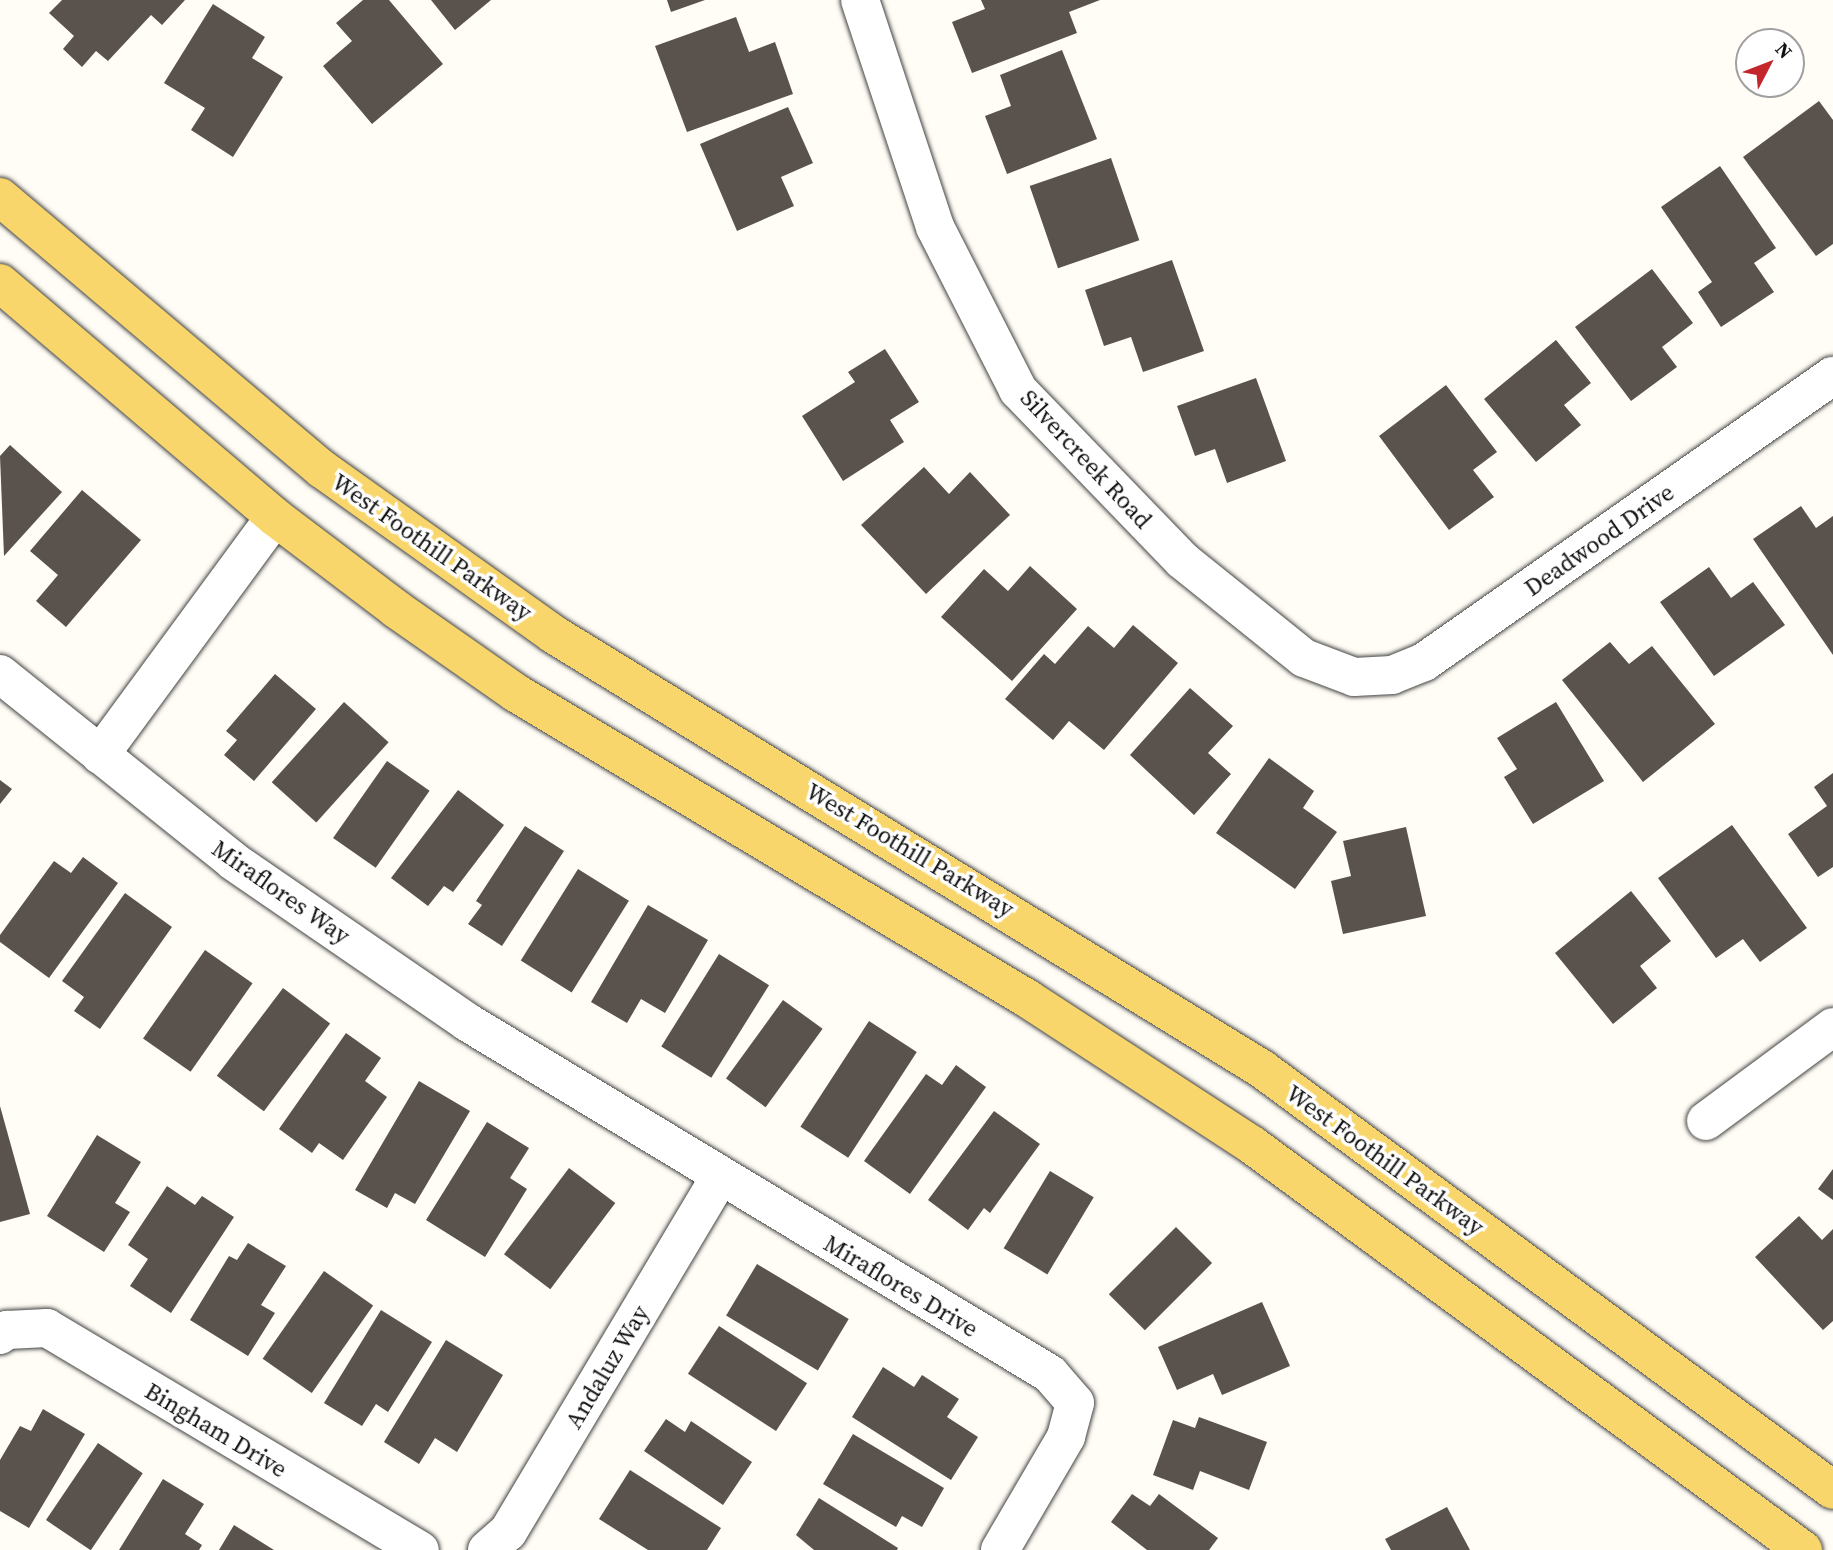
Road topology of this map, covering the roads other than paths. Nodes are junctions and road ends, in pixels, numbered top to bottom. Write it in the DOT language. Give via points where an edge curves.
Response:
graph roads {
  1 [pos="860,0"];
  2 [pos="0,197"];
  3 [pos="0,283"];
  4 [pos="1833,376"];
  5 [pos="275,517"];
  6 [pos="0,674"];
  7 [pos="1354,677"];
  8 [pos="100,755"];
  9 [pos="1833,1027"];
  10 [pos="1706,1121"];
  11 [pos="719,1178"];
  12 [pos="3,1333"];
  13 [pos="1833,1490"];
  14 [pos="420,1550"];
  15 [pos="487,1550"];
  16 [pos="1000,1550"];
  17 [pos="1803,1550"];
  1 -- 7 [label="street, Silvercreek Road" via="935,227 1018,390 1182,560 1304,658"];
  2 -- 13 [label="main road, West Foothill Parkway" via="322,469 542,626 1262,1069"];
  3 -- 5 [label="main road"];
  4 -- 7 [label="street, Deadwood Drive" via="1424,662 1392,675"];
  5 -- 8 [label="street"];
  5 -- 17 [label="main road" via="516,693 1028,999 1252,1145"];
  6 -- 8 [label="street"];
  8 -- 11 [label="street, Miraflores Way" via="233,861 467,1022"];
  9 -- 10 [label="street"];
  11 -- 15 [label="street, Andaluz Way" via="508,1532"];
  11 -- 16 [label="street, Miraflores Drive" via="1050,1374 1074,1403 1066,1437"];
  12 -- 14 [label="street, Bingham Drive" via="47,1328"];
}
